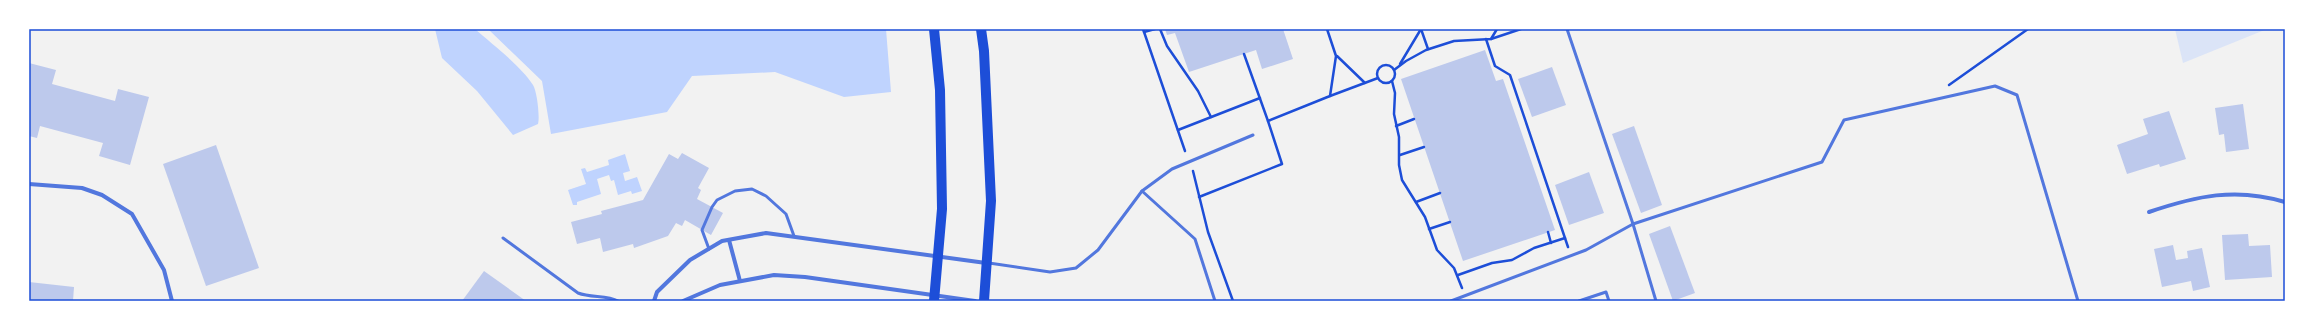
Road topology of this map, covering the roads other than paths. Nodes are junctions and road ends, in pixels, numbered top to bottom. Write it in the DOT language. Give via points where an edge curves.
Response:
graph roads {
  1 [pos="934,29"];
  2 [pos="981,29"];
  3 [pos="1567,29"];
  4 [pos="1253,136"];
  5 [pos="29,184"];
  6 [pos="1142,191"];
  7 [pos="2285,202"];
  8 [pos="2149,212"];
  9 [pos="1633,224"];
  10 [pos="794,236"];
  11 [pos="503,238"];
  12 [pos="729,240"];
  13 [pos="709,249"];
  14 [pos="938,257"];
  15 [pos="987,263"];
  16 [pos="740,281"];
  17 [pos="934,298"];
  18 [pos="172,301"];
  19 [pos="618,301"];
  20 [pos="654,301"];
  21 [pos="683,301"];
  22 [pos="975,301"];
  23 [pos="984,301"];
  24 [pos="1215,301"];
  25 [pos="1451,301"];
  26 [pos="1579,301"];
  27 [pos="1609,301"];
  28 [pos="1656,301"];
  29 [pos="2078,301"];
  1 -- 14 [label="main road" via="940,90 942,209"];
  2 -- 15 [label="main road" via="991,201"];
  3 -- 9 [label="lane"];
  4 -- 6 [label="lane" via="1172,169"];
  5 -- 18 [label="street" via="82,188 102,196 132,214 164,270"];
  6 -- 15 [label="lane" via="1098,250 1076,268 1050,272"];
  6 -- 24 [label="lane" via="1195,239"];
  7 -- 8 [label="street" via="2237,195 2211,195 2187,199"];
  9 -- 25 [label="lane" via="1586,250"];
  9 -- 28 [label="lane"];
  9 -- 29 [label="lane" via="1822,162 1844,120 1995,86 2017,95"];
  10 -- 12 [label="street" via="766,233"];
  10 -- 13 [label="lane" via="786,214 766,196 752,189 735,191 717,200 712,207 702,230"];
  10 -- 14 [label="street"];
  11 -- 19 [label="lane" via="578,293"];
  12 -- 13 [label="street"];
  12 -- 16 [label="street"];
  13 -- 20 [label="street" via="690,260 657,292"];
  14 -- 15 [label="street"];
  14 -- 17 [label="main road"];
  15 -- 23 [label="main road"];
  16 -- 17 [label="street" via="774,275"];
  16 -- 21 [label="street" via="720,285"];
  17 -- 22 [label="street"];
  26 -- 27 [label="lane" via="1606,292"];
}
